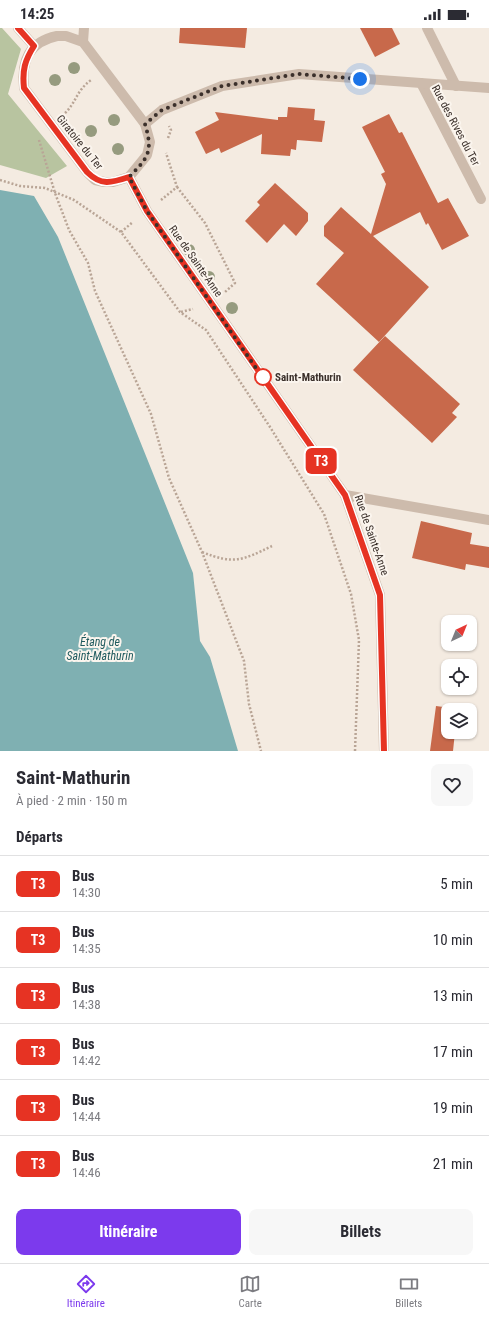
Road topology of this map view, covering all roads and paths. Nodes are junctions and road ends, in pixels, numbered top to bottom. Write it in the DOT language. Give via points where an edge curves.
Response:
graph roads {
  1 [pos="18,28"];
  2 [pos="84,28"];
  3 [pos="427,28"];
  4 [pos="83,42"];
  5 [pos="34,46"];
  6 [pos="421,83"];
  7 [pos="456,86"];
  8 [pos="489,88"];
  9 [pos="145,124"];
  10 [pos="129,177"];
  11 [pos="0,180"];
  12 [pos="177,188"];
  13 [pos="55,193"];
  14 [pos="481,199"];
  15 [pos="212,304"];
  16 [pos="180,312"];
  17 [pos="345,495"];
  18 [pos="489,520"];
  19 [pos="272,546"];
  20 [pos="202,552"];
  21 [pos="261,751"];
  22 [pos="355,751"];
  23 [pos="384,751"];
  1 -- 5 [label="street"];
  2 -- 4 [label="street"];
  3 -- 7 [label="street"];
  4 -- 5 [label="street" via="66,36 57,36 44,38"];
  4 -- 9 [label="street"];
  5 -- 10 [label="street, Giratoire du Ter" via="24,62 24,88 51,126 95,180 113,182"];
  6 -- 7 [label="street, Rue des Rives du Ter"];
  6 -- 9 [label="street, Rue des Rives du Ter" via="299,74 222,86 162,110"];
  6 -- 14 [label="street, Rue des Rives du Ter"];
  7 -- 8 [label="street, Rue des Rives du Ter"];
  9 -- 10 [label="street" via="150,142 147,155"];
  10 -- 15 [label="street, Rue de Sainte-Anne" via="147,211"];
  11 -- 13 [label="path" via="20,186 45,188"];
  12 -- 15 [label="path" via="206,223 235,283"];
  13 -- 16 [label="path" via="74,200 121,232"];
  13 -- 20 [label="path" via="69,230 88,263 95,291 151,414 169,478"];
  15 -- 16 [label="path"];
  15 -- 17 [label="street, Rue de Sainte-Anne"];
  16 -- 22 [label="path" via="206,330 270,426 324,514 351,594 359,640"];
  17 -- 18 [label="street"];
  17 -- 23 [label="street, Rue de Sainte-Anne" via="380,595"];
  19 -- 20 [label="path" via="250,557 233,561"];
  20 -- 21 [label="path" via="244,661 249,704"];
}
